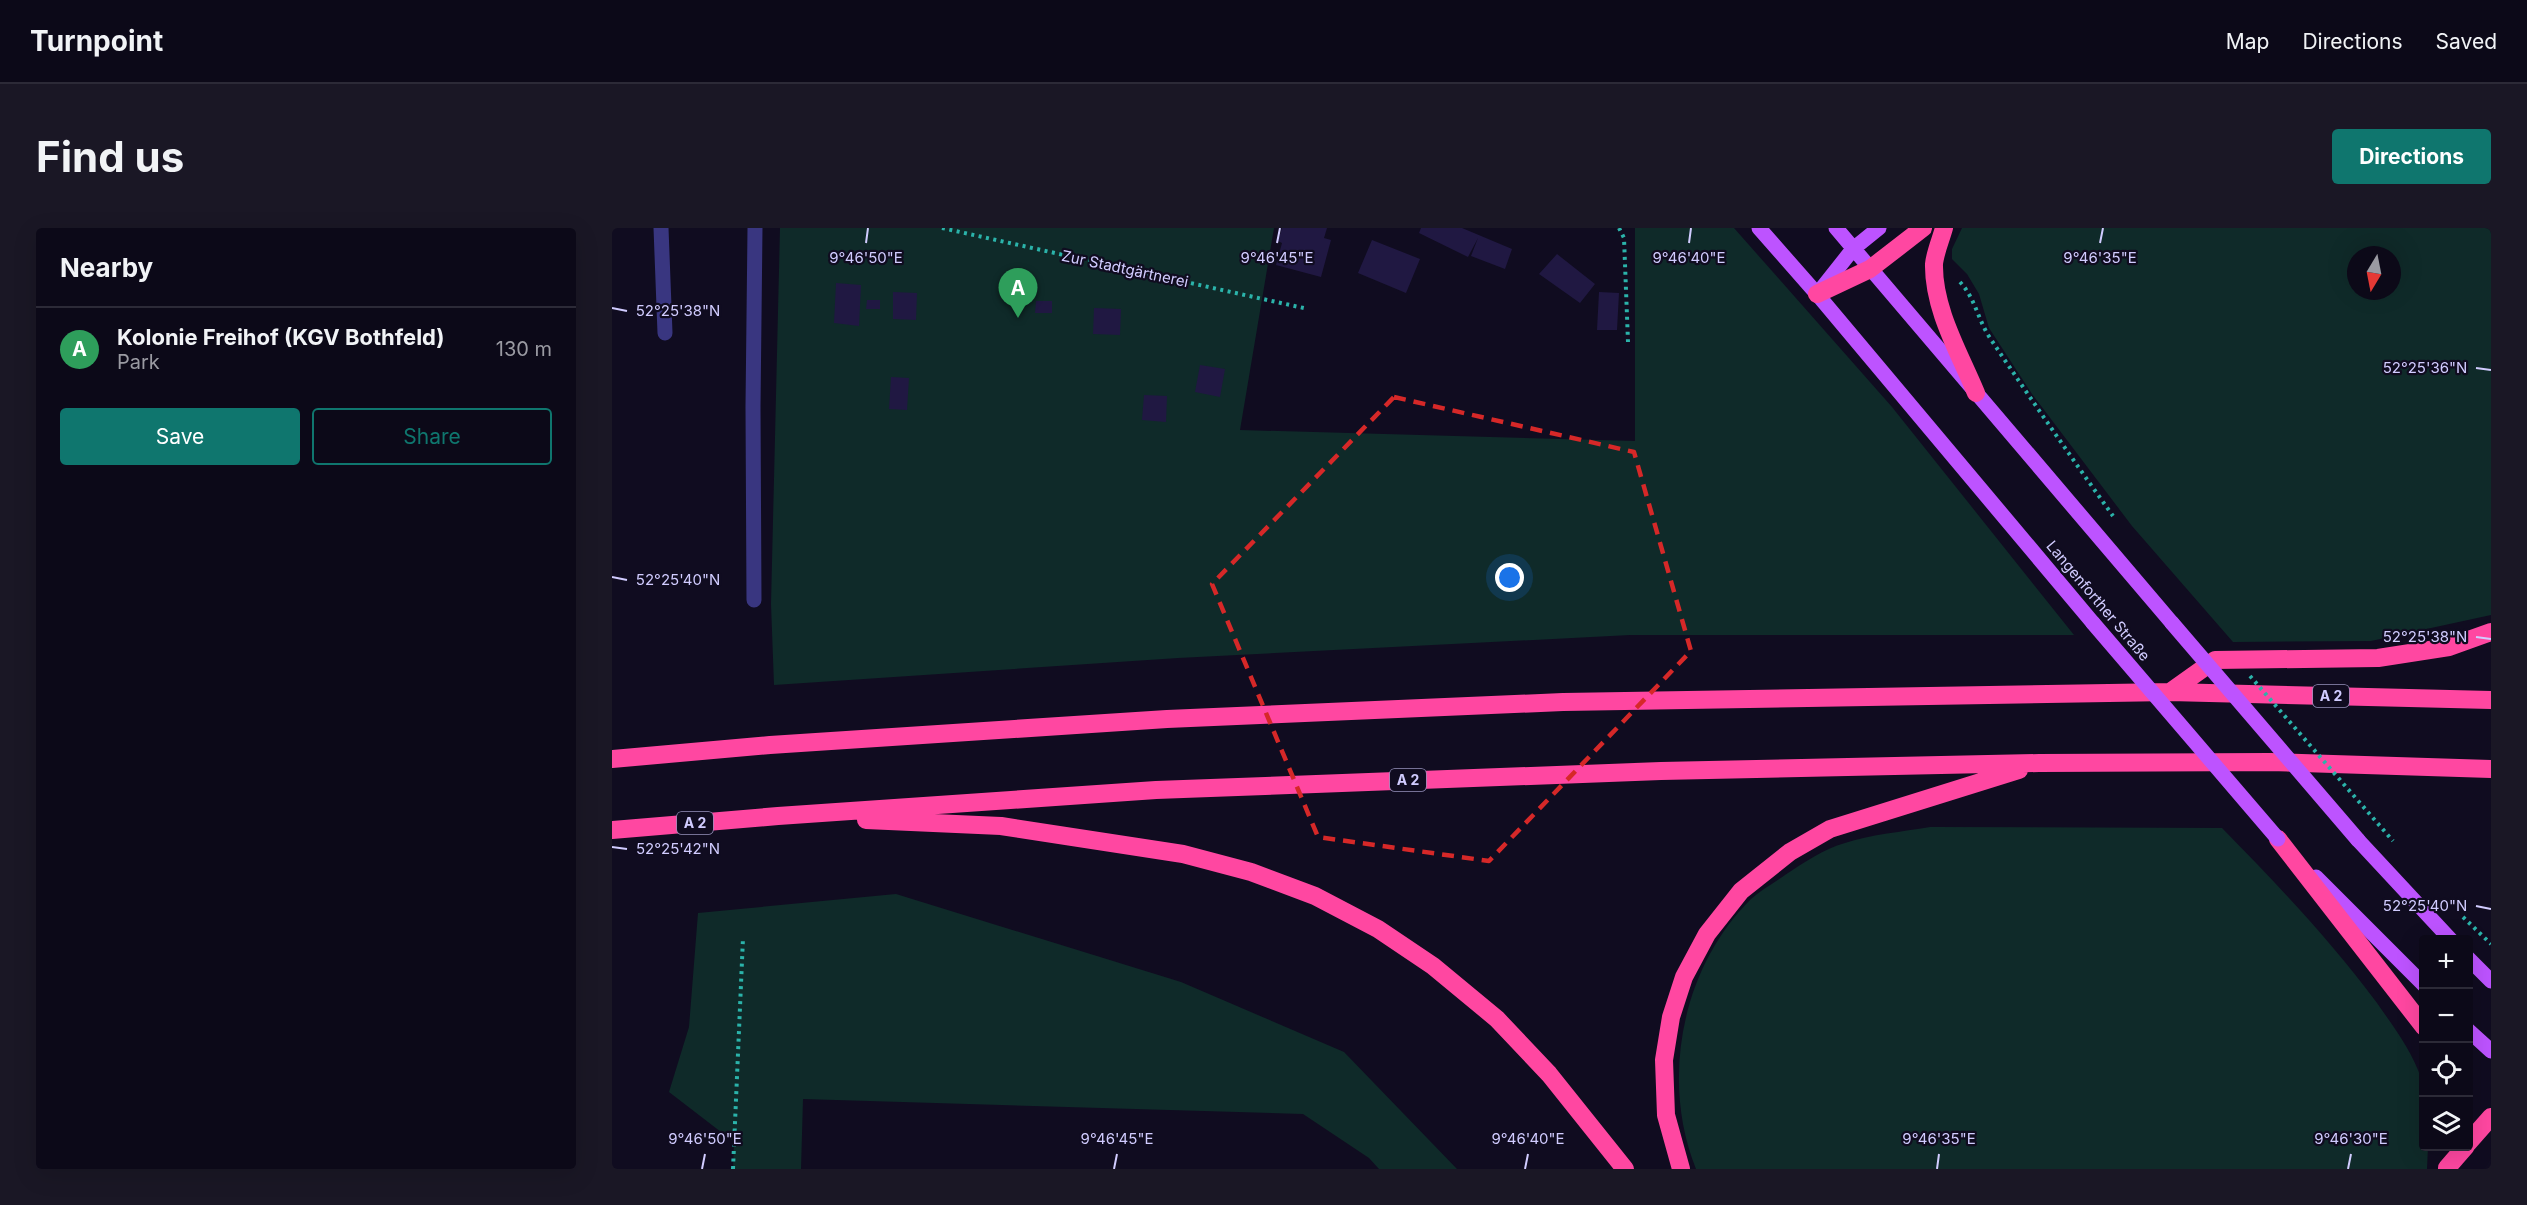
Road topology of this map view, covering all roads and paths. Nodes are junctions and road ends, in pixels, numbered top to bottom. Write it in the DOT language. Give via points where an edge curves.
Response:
graph roads {
  1 [pos="661,228"];
  2 [pos="755,228"];
  3 [pos="942,228"];
  4 [pos="1619,228"];
  5 [pos="1759,228"];
  6 [pos="1836,228"];
  7 [pos="1879,228"];
  8 [pos="1923,228"];
  9 [pos="1944,228"];
  10 [pos="1853,249"];
  11 [pos="1934,262"];
  12 [pos="1870,269"];
  13 [pos="1817,294"];
  14 [pos="1308,309"];
  15 [pos="664,333"];
  16 [pos="1628,342"];
  17 [pos="1976,393"];
  18 [pos="2117,522"];
  19 [pos="754,600"];
  20 [pos="2491,632"];
  21 [pos="2244,669"];
  22 [pos="2170,692"];
  23 [pos="2491,700"];
  24 [pos="612,759"];
  25 [pos="2039,763"];
  26 [pos="2491,769"];
  27 [pos="778,816"];
  28 [pos="612,830"];
  29 [pos="2278,839"];
  30 [pos="2393,841"];
  31 [pos="2447,935"];
  32 [pos="743,938"];
  33 [pos="2473,962"];
  34 [pos="2419,980"];
  35 [pos="2491,981"];
  36 [pos="2419,1021"];
  37 [pos="2473,1034"];
  38 [pos="2491,1051"];
  39 [pos="2491,1118"];
  40 [pos="2473,1138"];
  41 [pos="2449,1151"];
  42 [pos="2462,1151"];
  43 [pos="733,1169"];
  44 [pos="1624,1169"];
  45 [pos="1681,1169"];
  46 [pos="2447,1169"];
  1 -- 15 [label="street"];
  2 -- 19 [label="street"];
  3 -- 14 [label="path, Zur Stadtgärtnerei"];
  4 -- 16 [label="path" via="1624,238"];
  5 -- 13 [label="main road, Langenforther Straße"];
  6 -- 10 [label="main road"];
  7 -- 10 [label="main road"];
  8 -- 12 [label="highway"];
  9 -- 11 [label="highway"];
  10 -- 12 [label="main road"];
  10 -- 13 [label="main road"];
  11 -- 17 [label="highway" via="1943,313"];
  11 -- 18 [label="path" via="1970,292 1983,328"];
  12 -- 13 [label="highway"];
  12 -- 17 [label="main road"];
  13 -- 29 [label="main road, Langenforther Straße, bridge"];
  17 -- 31 [label="main road, bridge" via="2358,840"];
  20 -- 22 [label="highway" via="2449,647 2378,658 2215,660"];
  21 -- 30 [label="path, bridge"];
  22 -- 23 [label="highway, A 2"];
  22 -- 24 [label="highway, A 2" via="1563,702 1191,717"];
  25 -- 26 [label="highway, A 2" via="2270,762"];
  25 -- 27 [label="highway, A 2" via="1661,771 1156,790"];
  25 -- 45 [label="highway" via="1830,829 1790,852 1741,891 1702,942 1684,977 1671,1017 1664,1060 1666,1115"];
  27 -- 28 [label="highway, A 2"];
  27 -- 44 [label="highway" via="1001,826 1183,854 1251,872 1315,896 1387,935 1433,966 1497,1019 1549,1074"];
  29 -- 34 [label="main road, Langenforther Straße"];
  29 -- 36 [label="highway"];
  32 -- 43 [label="path"];
  33 -- 35 [label="main road"];
  37 -- 38 [label="main road"];
  39 -- 40 [label="highway"];
  41 -- 46 [label="highway"];
  42 -- 46 [label="highway"];
}
